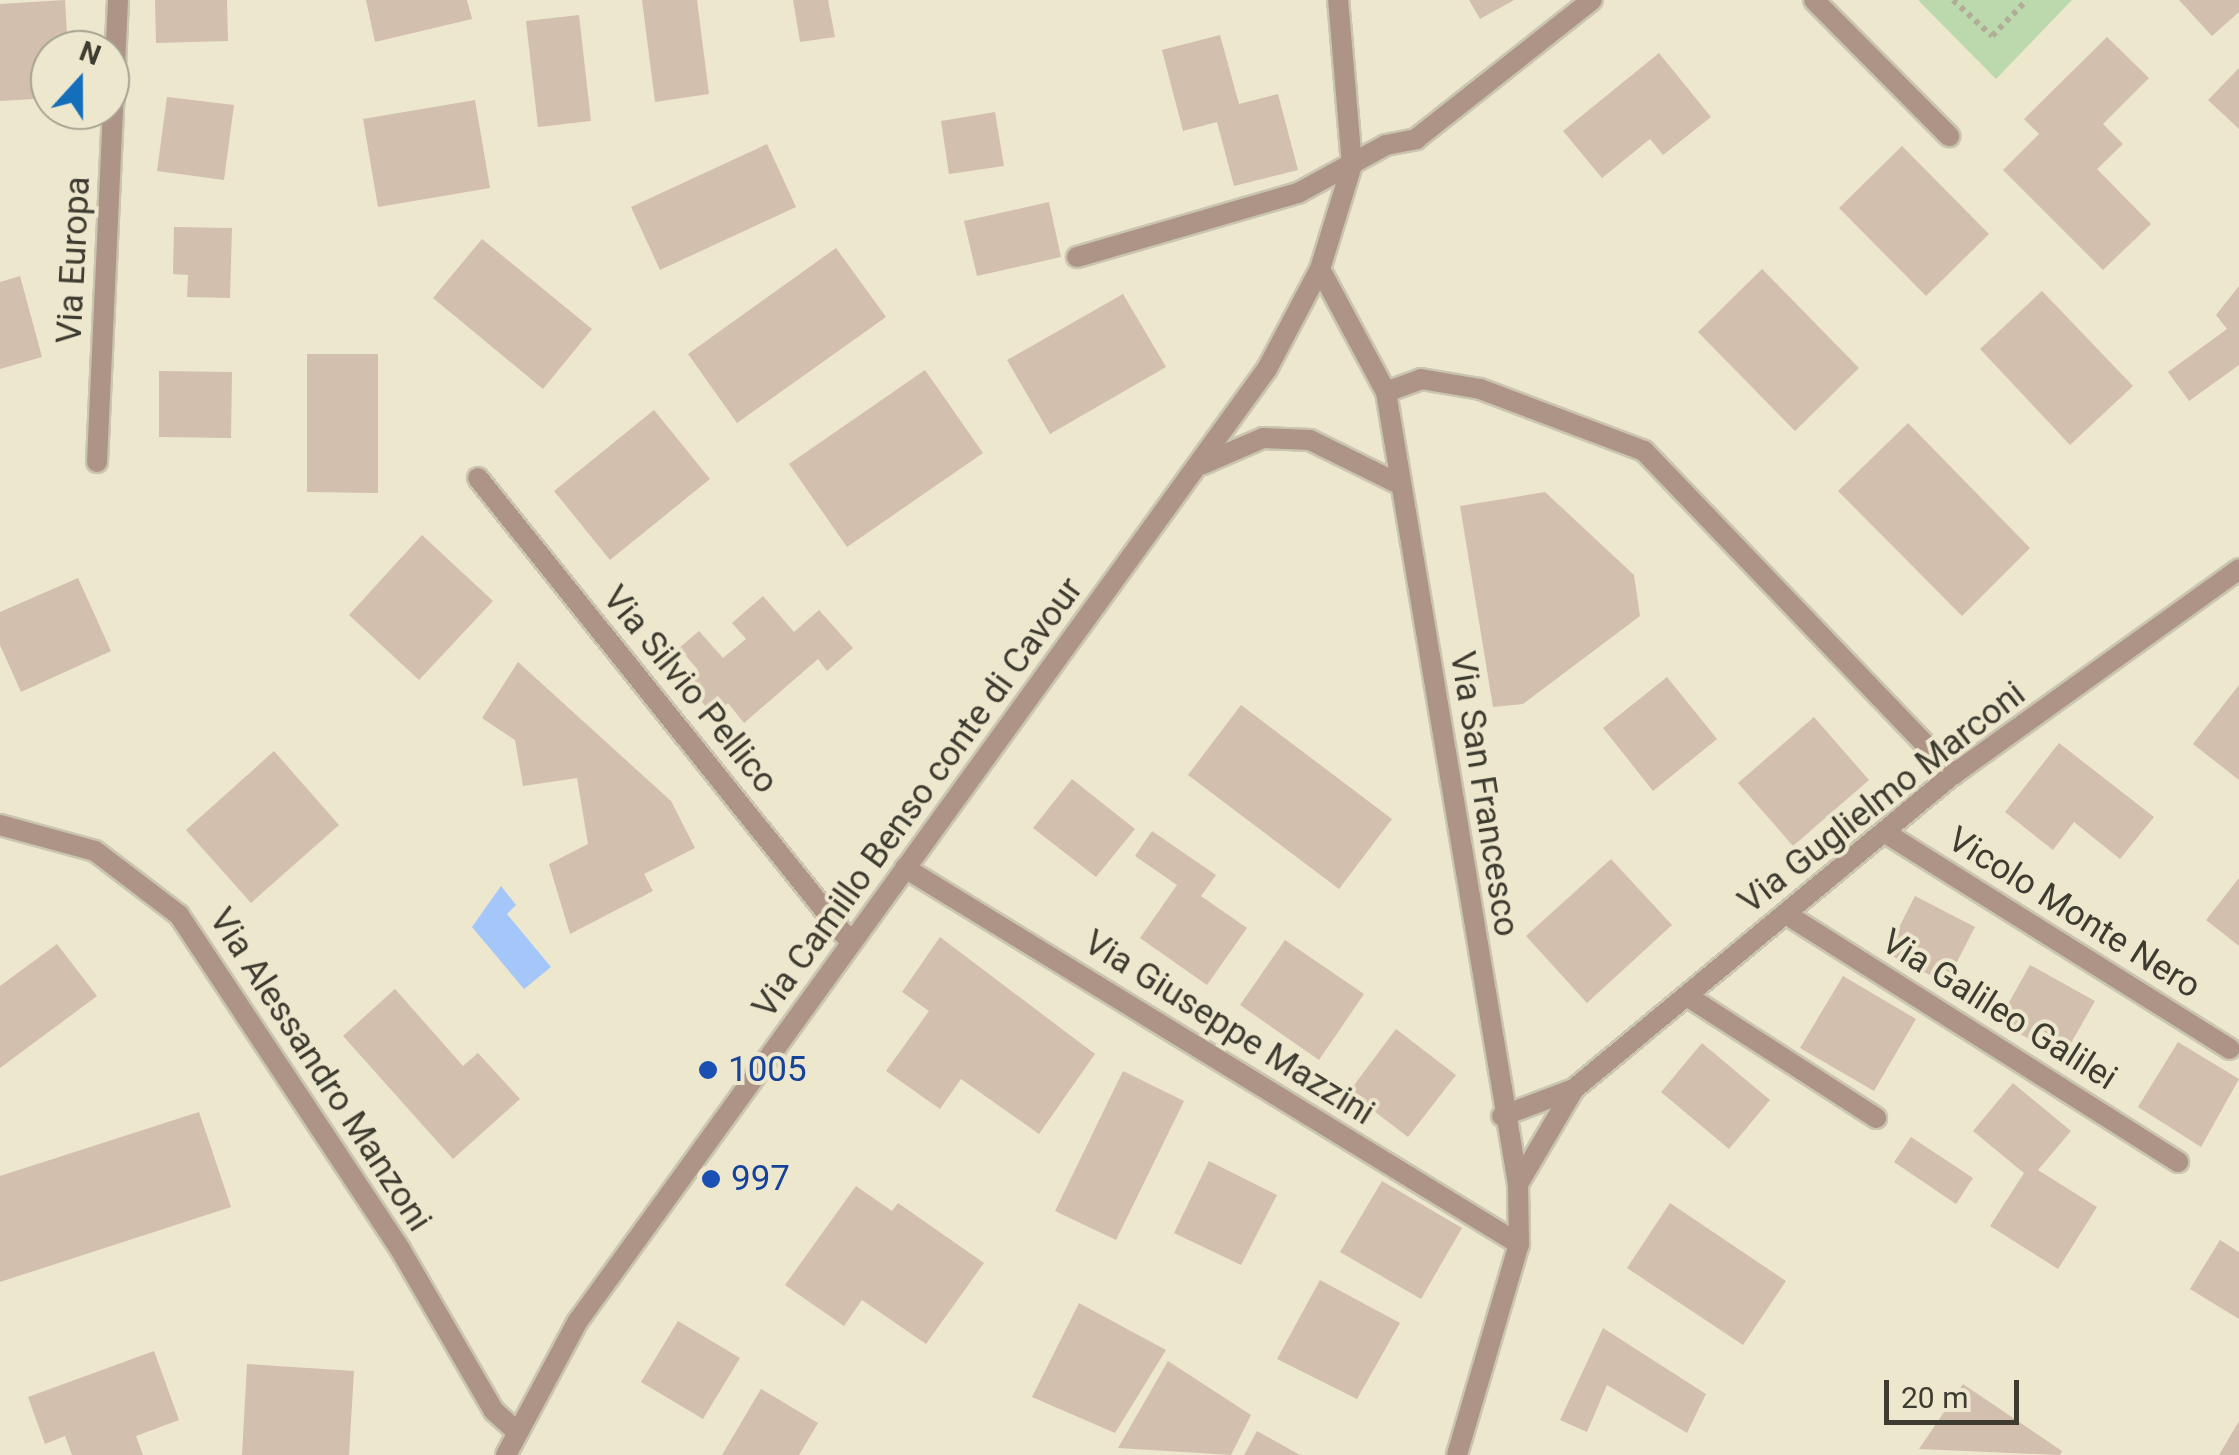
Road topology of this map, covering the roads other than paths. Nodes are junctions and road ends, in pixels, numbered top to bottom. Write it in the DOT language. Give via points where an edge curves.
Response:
graph roads {
  1 [pos="118,0"];
  2 [pos="1338,0"];
  3 [pos="1592,0"];
  4 [pos="1814,0"];
  5 [pos="1948,136"];
  6 [pos="1352,165"];
  7 [pos="1077,257"];
  8 [pos="1320,269"];
  9 [pos="1386,392"];
  10 [pos="97,462"];
  11 [pos="1203,464"];
  12 [pos="478,478"];
  13 [pos="1399,484"];
  14 [pos="2239,570"];
  15 [pos="1954,774"];
  16 [pos="0,826"];
  17 [pos="1884,832"];
  18 [pos="905,868"];
  19 [pos="1786,914"];
  20 [pos="850,943"];
  21 [pos="1687,996"];
  22 [pos="2230,1049"];
  23 [pos="1574,1089"];
  24 [pos="1502,1116"];
  25 [pos="1876,1118"];
  26 [pos="2178,1162"];
  27 [pos="1518,1184"];
  28 [pos="1518,1244"];
  29 [pos="516,1431"];
  30 [pos="506,1455"];
  31 [pos="1457,1455"];
  1 -- 10 [label="street, Via Europa"];
  2 -- 6 [label="street"];
  3 -- 6 [label="street" via="1432,128"];
  4 -- 5 [label="street"];
  6 -- 7 [label="street" via="1298,194"];
  6 -- 8 [label="street, Via Camillo Benso conte di Cavour"];
  8 -- 9 [label="street"];
  8 -- 11 [label="street, Via Camillo Benso conte di Cavour"];
  9 -- 13 [label="street, Via San Francesco"];
  9 -- 15 [label="street" via="1421,379 1480,389 1644,451"];
  11 -- 13 [label="street" via="1262,438 1310,440"];
  11 -- 18 [label="street, Via Camillo Benso conte di Cavour"];
  12 -- 20 [label="street, Via Silvio Pellico"];
  13 -- 24 [label="street, Via San Francesco"];
  14 -- 15 [label="street, Via Guglielmo Marconi"];
  15 -- 17 [label="street, Via Guglielmo Marconi"];
  16 -- 29 [label="street, Via Alessandro Manzoni" via="94,851 179,915 400,1249 494,1410"];
  17 -- 19 [label="street, Via Guglielmo Marconi"];
  17 -- 22 [label="street, Vicolo Monte Nero"];
  18 -- 20 [label="street, Via Camillo Benso conte di Cavour"];
  18 -- 28 [label="street, Via Giuseppe Mazzini"];
  19 -- 21 [label="street, Via Guglielmo Marconi"];
  19 -- 26 [label="street, Via Galileo Galilei"];
  20 -- 29 [label="street, Via Camillo Benso conte di Cavour" via="578,1322"];
  21 -- 23 [label="street, Via Guglielmo Marconi"];
  21 -- 25 [label="street"];
  23 -- 24 [label="street, Via Guglielmo Marconi"];
  23 -- 27 [label="street, Via Guglielmo Marconi"];
  24 -- 27 [label="street, Via San Francesco"];
  27 -- 28 [label="street, Via San Francesco"];
  28 -- 31 [label="street, Via San Francesco"];
  29 -- 30 [label="street, Via Camillo Benso conte di Cavour"];
}
